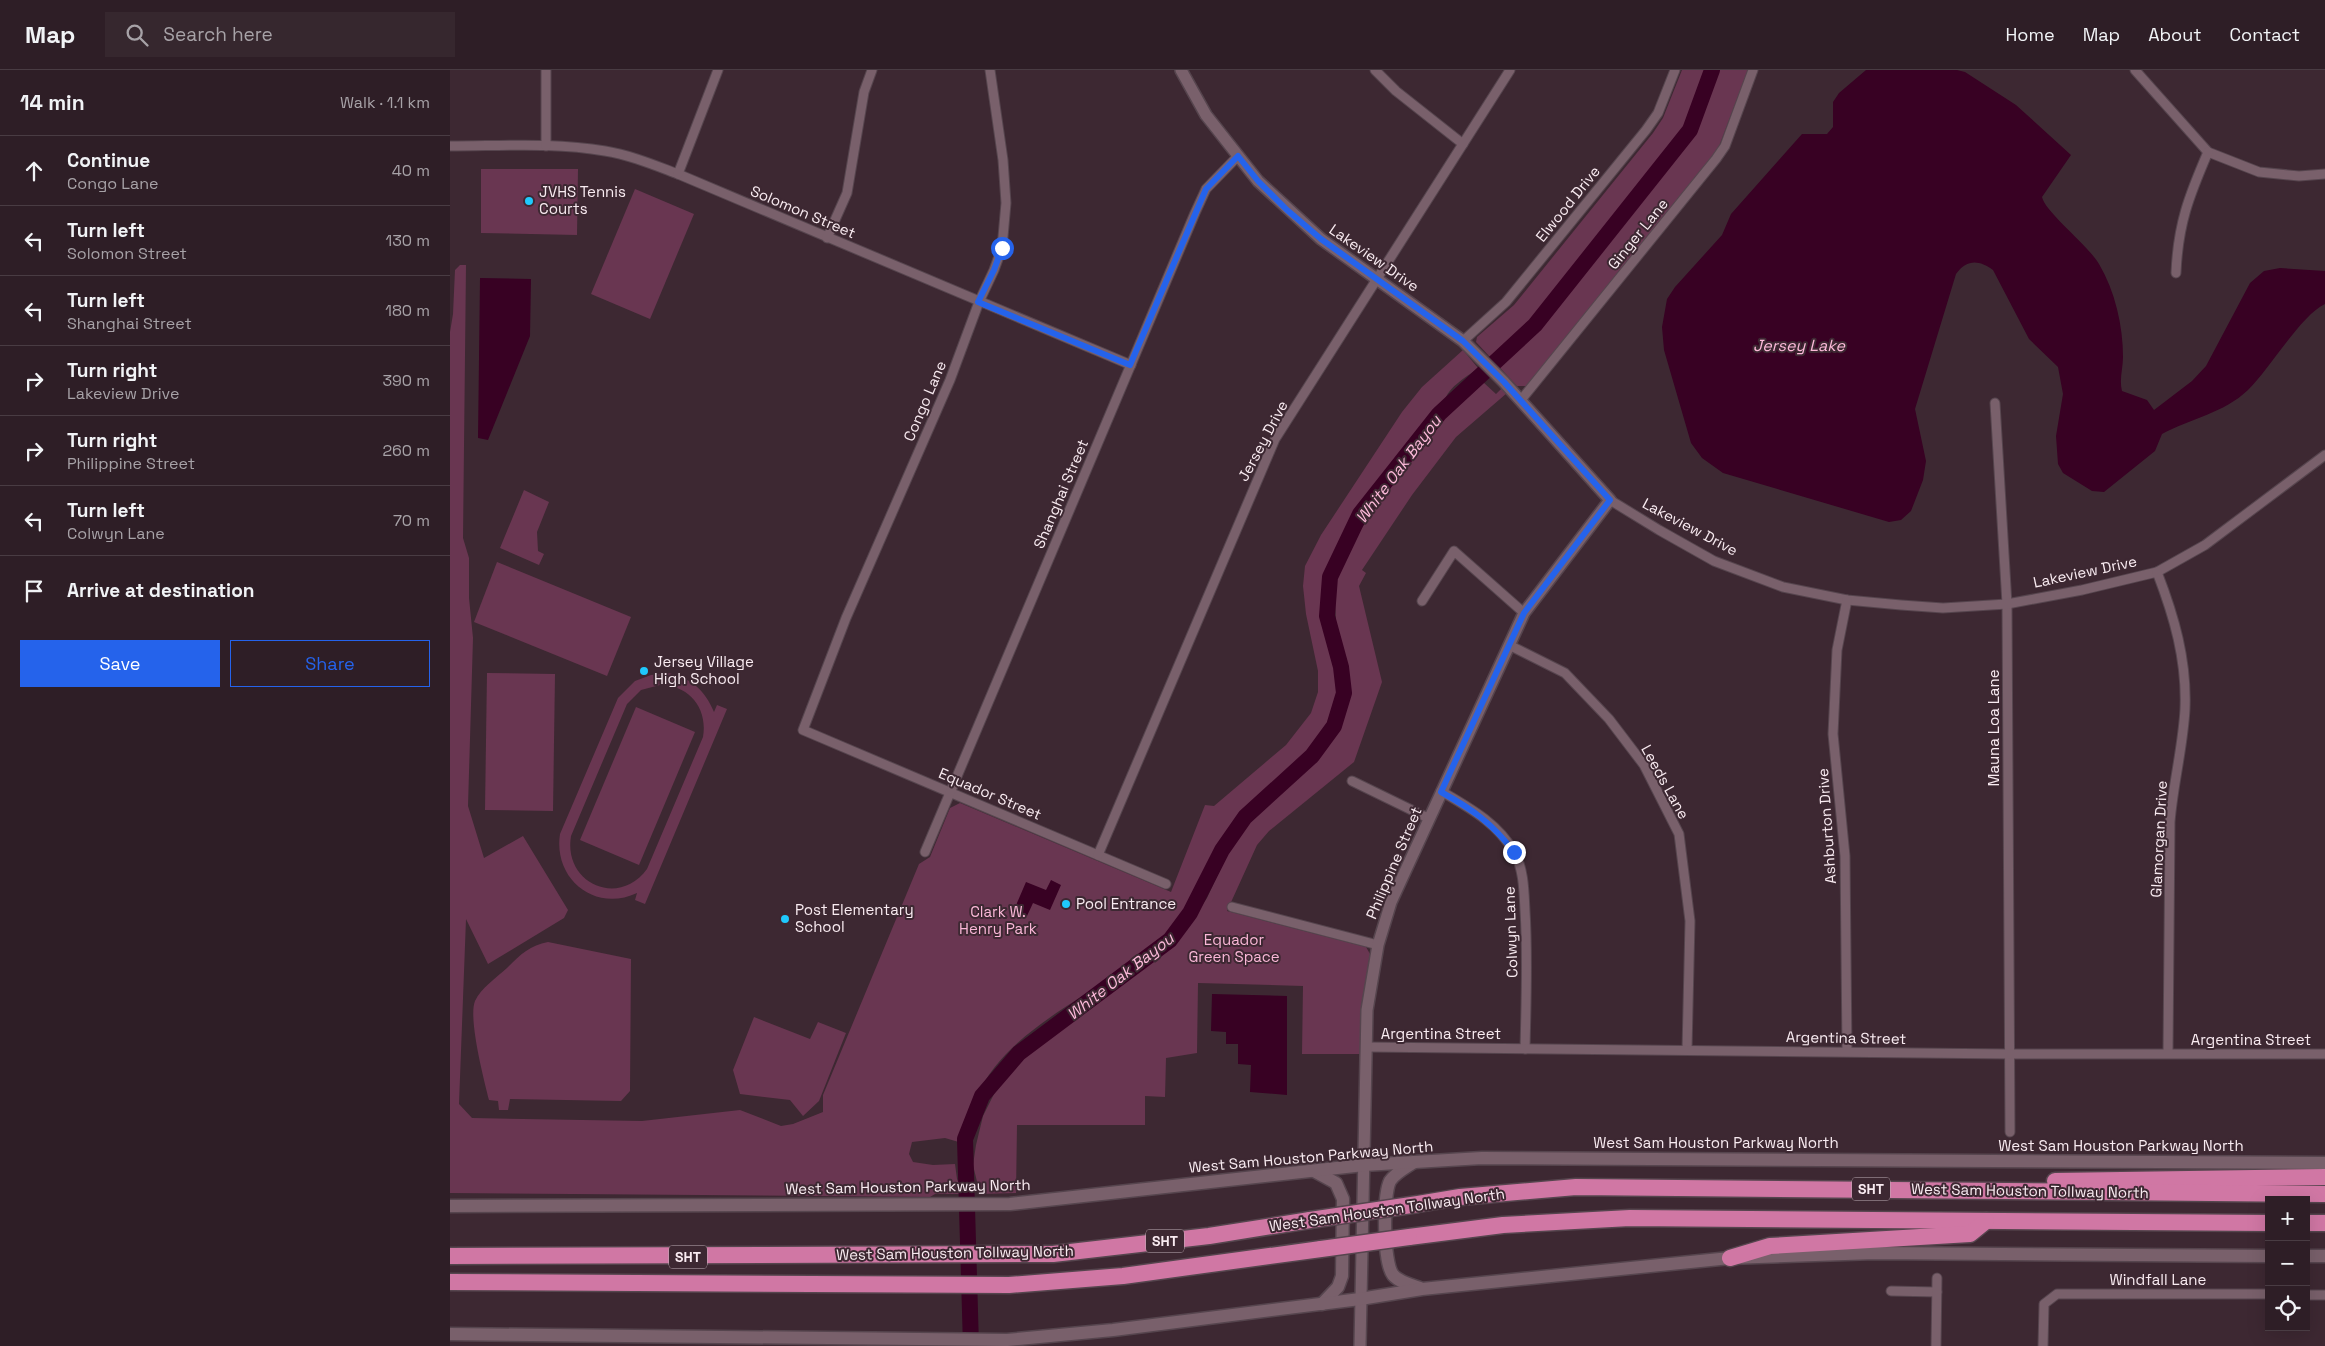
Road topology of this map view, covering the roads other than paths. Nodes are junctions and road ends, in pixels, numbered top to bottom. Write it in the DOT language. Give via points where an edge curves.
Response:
graph roads {
  1 [pos="546,70"];
  2 [pos="718,70"];
  3 [pos="872,70"];
  4 [pos="990,70"];
  5 [pos="1181,70"];
  6 [pos="1375,70"];
  7 [pos="1510,70"];
  8 [pos="1675,70"];
  9 [pos="1753,70"];
  10 [pos="2135,70"];
  11 [pos="1463,144"];
  12 [pos="450,146"];
  13 [pos="546,146"];
  14 [pos="2208,152"];
  15 [pos="1238,156"];
  16 [pos="678,174"];
  17 [pos="2325,174"];
  18 [pos="827,238"];
  19 [pos="2176,273"];
  20 [pos="1379,279"];
  21 [pos="978,302"];
  22 [pos="1463,341"];
  23 [pos="1130,365"];
  24 [pos="1521,400"];
  25 [pos="1995,403"];
  26 [pos="2325,455"];
  27 [pos="1610,500"];
  28 [pos="2157,572"];
  29 [pos="1847,600"];
  30 [pos="1422,601"];
  31 [pos="2007,604"];
  32 [pos="1524,613"];
  33 [pos="1509,645"];
  34 [pos="803,730"];
  35 [pos="1352,781"];
  36 [pos="950,792"];
  37 [pos="1441,792"];
  38 [pos="1428,818"];
  39 [pos="925,852"];
  40 [pos="1098,855"];
  41 [pos="1166,884"];
  42 [pos="1232,907"];
  43 [pos="1378,945"];
  44 [pos="1366,1047"];
  45 [pos="1525,1048"];
  46 [pos="1687,1050"];
  47 [pos="1848,1051"];
  48 [pos="2168,1053"];
  49 [pos="2010,1054"];
  50 [pos="2325,1054"];
  51 [pos="2010,1132"];
  52 [pos="1414,1162"];
  53 [pos="2325,1163"];
  54 [pos="1364,1165"];
  55 [pos="1314,1171"];
  56 [pos="2325,1177"];
  57 [pos="1938,1190"];
  58 [pos="2325,1194"];
  59 [pos="450,1206"];
  60 [pos="1986,1221"];
  61 [pos="2265,1223"];
  62 [pos="2310,1223"];
  63 [pos="2325,1223"];
  64 [pos="450,1256"];
  65 [pos="2265,1256"];
  66 [pos="2310,1256"];
  67 [pos="2325,1256"];
  68 [pos="1730,1258"];
  69 [pos="1937,1278"];
  70 [pos="450,1282"];
  71 [pos="1422,1289"];
  72 [pos="1891,1291"];
  73 [pos="1937,1292"];
  74 [pos="2265,1294"];
  75 [pos="2310,1295"];
  76 [pos="2325,1295"];
  77 [pos="1360,1299"];
  78 [pos="1322,1304"];
  79 [pos="450,1334"];
  80 [pos="668,1342"];
  81 [pos="1360,1346"];
  82 [pos="1936,1346"];
  83 [pos="2043,1346"];
  1 -- 13 [label="street"];
  2 -- 16 [label="street"];
  3 -- 18 [label="street" via="864,92 847,192"];
  4 -- 21 [label="street, Congo Lane" via="1006,202 1002,248"];
  5 -- 15 [label="street, Lakeview Drive" via="1206,115"];
  6 -- 11 [label="street" via="1396,92"];
  7 -- 11 [label="street, Jersey Drive"];
  8 -- 22 [label="street, Elwood Drive" via="1658,113 1646,130 1506,302"];
  9 -- 24 [label="street, Ginger Lane" via="1725,146 1716,159"];
  10 -- 14 [label="street"];
  11 -- 20 [label="street, Jersey Drive"];
  12 -- 13 [label="street, Solomon Street"];
  13 -- 16 [label="street, Solomon Street" via="604,151"];
  14 -- 17 [label="street" via="2259,172 2299,176"];
  14 -- 19 [label="street" via="2188,199 2178,239"];
  15 -- 20 [label="street, Lakeview Drive" via="1287,210 1346,258"];
  15 -- 23 [label="street, Shanghai Street" via="1206,189"];
  16 -- 18 [label="street, Solomon Street"];
  18 -- 21 [label="street, Solomon Street"];
  20 -- 22 [label="street, Lakeview Drive"];
  20 -- 40 [label="street, Jersey Drive" via="1275,439"];
  21 -- 23 [label="street, Solomon Street"];
  21 -- 34 [label="street, Congo Lane" via="950,380 847,616"];
  22 -- 24 [label="street, Lakeview Drive"];
  23 -- 36 [label="street, Shanghai Street"];
  24 -- 27 [label="street, Lakeview Drive"];
  25 -- 31 [label="street, Mauna Loa Lane"];
  26 -- 28 [label="street, Lakeview Drive" via="2205,545"];
  27 -- 29 [label="street, Lakeview Drive" via="1714,561 1783,587"];
  27 -- 32 [label="street, Philippine Street"];
  28 -- 31 [label="street, Lakeview Drive"];
  28 -- 48 [label="street, Glamorgan Drive" via="2178,634 2185,684 2183,731 2170,822"];
  29 -- 31 [label="street, Lakeview Drive" via="1943,608"];
  29 -- 47 [label="street, Ashburton Drive" via="1836,650 1833,734 1845,856"];
  30 -- 32 [label="street" via="1454,551"];
  31 -- 49 [label="street, Mauna Loa Lane"];
  32 -- 33 [label="street, Philippine Street"];
  33 -- 37 [label="street, Philippine Street"];
  33 -- 46 [label="street, Leeds Lane" via="1565,673 1610,719 1644,765 1679,834 1690,921"];
  34 -- 36 [label="street, Equador Street"];
  35 -- 38 [label="street"];
  36 -- 39 [label="street, Shanghai Street"];
  36 -- 40 [label="street, Equador Street"];
  37 -- 38 [label="street, Philippine Street"];
  37 -- 45 [label="street, Colwyn Lane" via="1475,811 1497,830 1514,852 1523,881 1528,952"];
  38 -- 43 [label="street, Philippine Street" via="1391,902"];
  40 -- 41 [label="street, Equador Street"];
  42 -- 43 [label="street"];
  43 -- 44 [label="street, Philippine Street" via="1367,1010"];
  44 -- 45 [label="street, Argentina Street"];
  44 -- 54 [label="street, Philippine Street"];
  45 -- 46 [label="street, Argentina Street"];
  46 -- 47 [label="street, Argentina Street"];
  47 -- 49 [label="street, Argentina Street"];
  48 -- 49 [label="street, Argentina Street"];
  48 -- 50 [label="street, Argentina Street"];
  49 -- 51 [label="street, Mauna Loa Lane"];
  52 -- 53 [label="main road, West Sam Houston Parkway North" via="1492,1158"];
  52 -- 54 [label="main road, West Sam Houston Parkway North"];
  52 -- 71 [label="main road" via="1392,1179 1386,1191 1386,1262 1393,1275 1402,1282"];
  54 -- 55 [label="main road, West Sam Houston Parkway North"];
  54 -- 77 [label="street, Philippine Street"];
  55 -- 59 [label="main road, West Sam Houston Parkway North" via="1010,1204"];
  55 -- 78 [label="main road" via="1336,1183 1343,1199 1342,1276 1338,1286"];
  56 -- 57 [label="highway" via="2040,1181"];
  57 -- 58 [label="highway, West Sam Houston Tollway North / SHT"];
  57 -- 64 [label="highway, West Sam Houston Tollway North / SHT, bridge" via="1576,1187 1460,1197 1209,1236 1053,1254"];
  60 -- 61 [label="highway, West Sam Houston Tollway North / SHT"];
  60 -- 68 [label="highway" via="1970,1234 1770,1246"];
  60 -- 70 [label="highway, West Sam Houston Tollway North / SHT, bridge" via="1598,1219 1503,1225 1131,1275 1009,1285"];
  62 -- 63 [label="highway"];
  65 -- 68 [label="main road" via="1874,1253"];
  66 -- 67 [label="main road"];
  68 -- 71 [label="main road"];
  69 -- 73 [label="street"];
  71 -- 77 [label="main road"];
  72 -- 73 [label="street"];
  73 -- 82 [label="street"];
  74 -- 83 [label="street, Windfall Lane" via="2064,1293 2049,1298 2044,1304"];
  75 -- 76 [label="street"];
  77 -- 78 [label="main road"];
  77 -- 81 [label="street, Philippine Street"];
  78 -- 80 [label="main road" via="1007,1340"];
  79 -- 80 [label="main road"];
}
